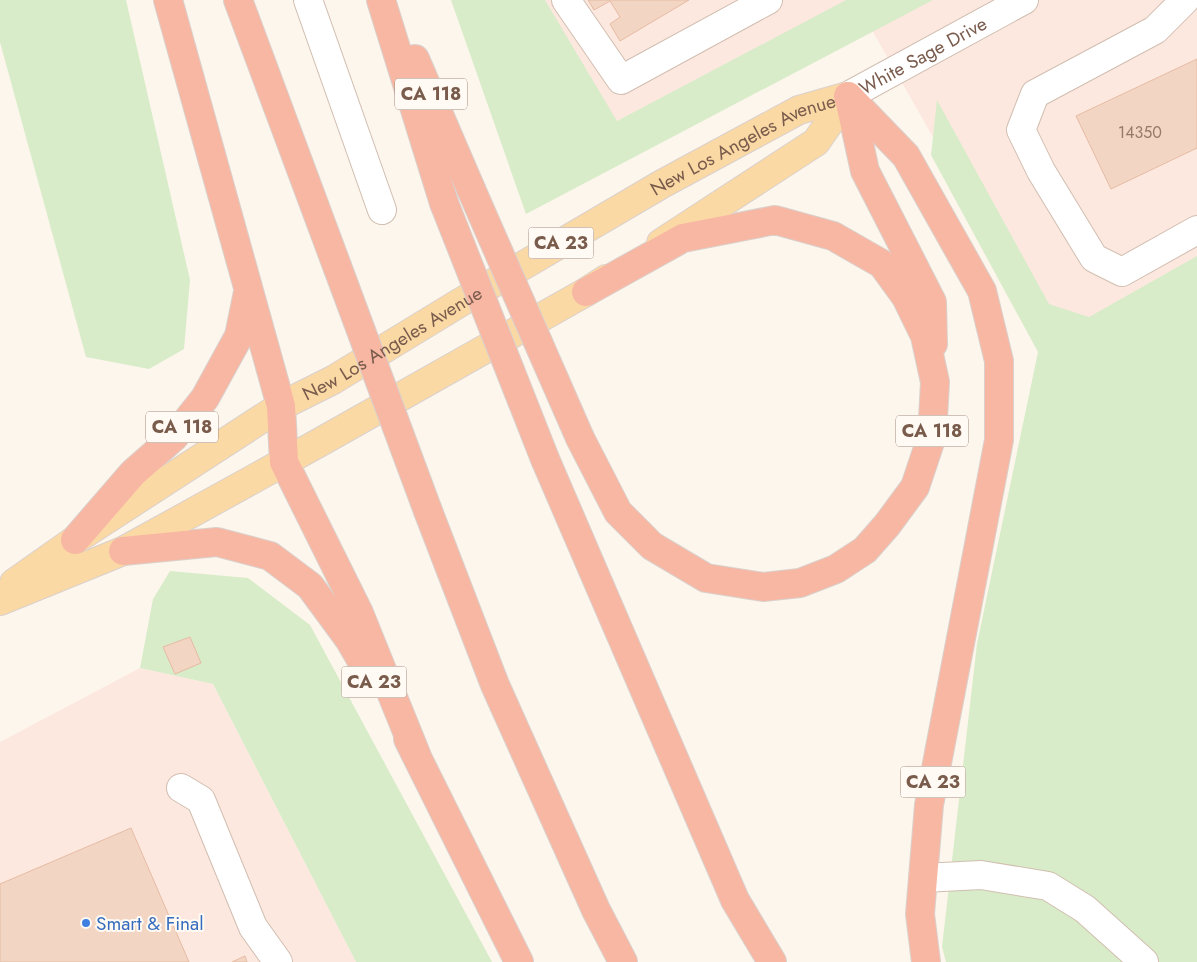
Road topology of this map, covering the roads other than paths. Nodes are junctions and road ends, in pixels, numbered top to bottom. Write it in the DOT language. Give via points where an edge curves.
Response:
graph roads {
  1 [pos="168,0"];
  2 [pos="238,0"];
  3 [pos="308,0"];
  4 [pos="381,0"];
  5 [pos="390,0"];
  6 [pos="566,0"];
  7 [pos="768,0"];
  8 [pos="1024,0"];
  9 [pos="1185,0"];
  10 [pos="848,96"];
  11 [pos="382,210"];
  12 [pos="1197,230"];
  13 [pos="249,288"];
  14 [pos="586,292"];
  15 [pos="935,382"];
  16 [pos="281,406"];
  17 [pos="284,462"];
  18 [pos="75,540"];
  19 [pos="123,551"];
  20 [pos="0,594"];
  21 [pos="0,601"];
  22 [pos="416,754"];
  23 [pos="180,788"];
  24 [pos="923,878"];
  25 [pos="278,962"];
  26 [pos="519,962"];
  27 [pos="623,962"];
  28 [pos="772,962"];
  29 [pos="926,962"];
  30 [pos="1144,962"];
  1 -- 13 [label="highway, CA 118"];
  2 -- 27 [label="highway, bridge" via="495,685 596,910"];
  3 -- 11 [label="street"];
  4 -- 28 [label="highway, bridge" via="444,203 545,459 734,900"];
  5 -- 15 [label="highway, CA 118, bridge" via="580,438 618,512 652,546 706,578 763,587 800,583 836,568 866,550 915,487 932,436"];
  6 -- 7 [label="street" via="621,80"];
  8 -- 10 [label="street, White Sage Drive"];
  9 -- 12 [label="street" via="1155,30 1035,94 1021,130 1041,171 1094,258 1122,272"];
  10 -- 14 [label="main road, New Los Angeles Avenue" via="816,142"];
  10 -- 15 [label="highway" via="866,171 932,302"];
  10 -- 16 [label="main road, New Los Angeles Avenue / CA 23" via="799,110 679,174 333,380"];
  10 -- 24 [label="highway, CA 23" via="906,156 982,291 999,361 999,440 929,805"];
  13 -- 16 [label="highway"];
  13 -- 18 [label="highway, CA 118" via="239,336 205,398 174,437 133,473"];
  14 -- 15 [label="highway, CA 118" via="683,238 774,220 833,236 882,264 906,297 924,336"];
  14 -- 17 [label="main road, New Los Angeles Avenue / CA 118"];
  16 -- 17 [label="highway"];
  16 -- 18 [label="main road, New Los Angeles Avenue / CA 23"];
  17 -- 19 [label="main road, New Los Angeles Avenue / CA 118"];
  17 -- 22 [label="highway" via="359,613"];
  18 -- 20 [label="main road, New Los Angeles Avenue / CA 23"];
  19 -- 21 [label="main road, New Los Angeles Avenue / CA 23"];
  19 -- 22 [label="highway, CA 23" via="217,542 270,556 310,586 349,639"];
  22 -- 26 [label="highway, CA 23"];
  23 -- 25 [label="street" via="200,800 253,927"];
  24 -- 29 [label="highway, CA 23" via="920,914"];
  24 -- 30 [label="street" via="981,875 1048,886 1085,908"];
}
